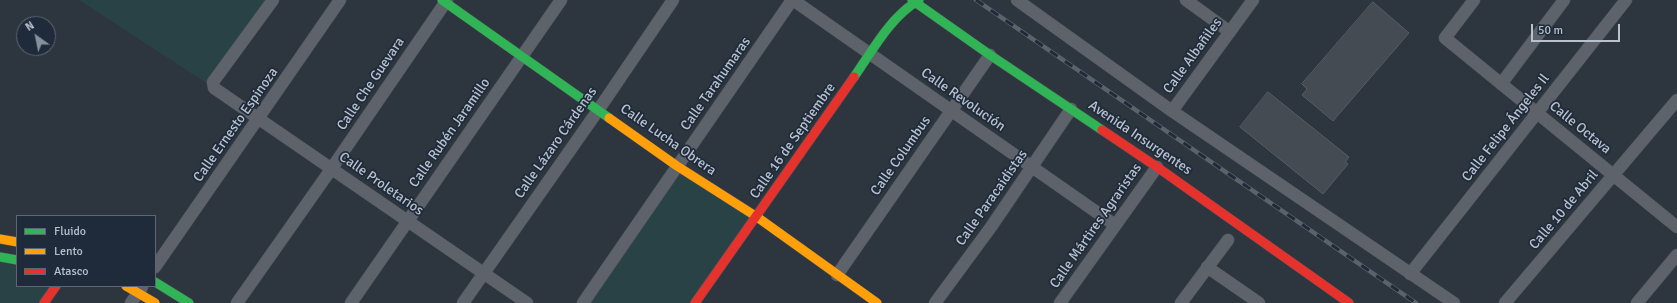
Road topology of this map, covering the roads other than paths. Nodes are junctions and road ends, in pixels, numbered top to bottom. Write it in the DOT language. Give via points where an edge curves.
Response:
graph roads {
  1 [pos="273,0"];
  2 [pos="340,0"];
  3 [pos="561,0"];
  4 [pos="674,0"];
  5 [pos="792,0"];
  6 [pos="1017,0"];
  7 [pos="1186,0"];
  8 [pos="1253,0"];
  9 [pos="1474,0"];
  10 [pos="1564,0"];
  11 [pos="1626,0"];
  12 [pos="445,1"];
  13 [pos="915,1"];
  14 [pos="1230,32"];
  15 [pos="871,54"];
  16 [pos="521,55"];
  17 [pos="990,55"];
  18 [pos="1501,84"];
  19 [pos="1677,100"];
  20 [pos="599,109"];
  21 [pos="951,110"];
  22 [pos="1071,110"];
  23 [pos="1172,111"];
  24 [pos="1537,113"];
  25 [pos="259,118"];
  26 [pos="677,166"];
  27 [pos="1157,167"];
  28 [pos="332,168"];
  29 [pos="1032,168"];
  30 [pos="1614,175"];
  31 [pos="757,217"];
  32 [pos="408,220"];
  33 [pos="1115,225"];
  34 [pos="1677,227"];
  35 [pos="0,239"];
  36 [pos="1228,240"];
  37 [pos="16,242"];
  38 [pos="1677,255"];
  39 [pos="0,257"];
  40 [pos="16,260"];
  41 [pos="156,266"];
  42 [pos="1207,267"];
  43 [pos="483,273"];
  44 [pos="1410,274"];
  45 [pos="838,275"];
  46 [pos="156,283"];
  47 [pos="55,287"];
  48 [pos="140,289"];
  49 [pos="44,303"];
  50 [pos="131,303"];
  51 [pos="155,303"];
  52 [pos="189,303"];
  53 [pos="237,303"];
  54 [pos="351,303"];
  55 [pos="463,303"];
  56 [pos="527,303"];
  57 [pos="583,303"];
  58 [pos="695,303"];
  59 [pos="877,303"];
  60 [pos="935,303"];
  61 [pos="1060,303"];
  62 [pos="1181,303"];
  63 [pos="1259,303"];
  64 [pos="1349,303"];
  65 [pos="1454,303"];
  66 [pos="1505,303"];
  67 [pos="1637,303"];
  1 -- 25 [label="street, Calle Proletarios" via="213,82 217,90"];
  2 -- 25 [label="street, Calle Ernesto Espinoza"];
  3 -- 16 [label="street, Calle Rubén Jaramillo"];
  4 -- 20 [label="street, Calle Lázaro Cárdenas"];
  5 -- 15 [label="street, Calle Revolución"];
  5 -- 26 [label="street, Calle Tarahumaras"];
  6 -- 23 [label="street"];
  7 -- 14 [label="street"];
  8 -- 14 [label="street, Calle Albañiles"];
  9 -- 18 [label="street, Calle Octava" via="1445,38"];
  10 -- 18 [label="street"];
  11 -- 24 [label="street, Calle Felipe Ángeles Il"];
  12 -- 16 [label="street, Calle Lucha Obrera"];
  12 -- 28 [label="street, Calle Che Guevara"];
  13 -- 15 [label="street, Calle 16 de Septiembre" via="897,16"];
  13 -- 17 [label="street, Avenida Insurgentes"];
  14 -- 23 [label="street, Calle Albañiles"];
  15 -- 21 [label="street, Calle Revolución"];
  15 -- 31 [label="street, Calle 16 de Septiembre"];
  16 -- 20 [label="street, Calle Lucha Obrera"];
  16 -- 32 [label="street, Calle Rubén Jaramillo"];
  17 -- 21 [label="street, Calle Columbus"];
  17 -- 22 [label="street, Avenida Insurgentes"];
  18 -- 24 [label="street, Calle Octava"];
  19 -- 30 [label="street, Calle 10 de Abril"];
  20 -- 26 [label="street, Calle Lucha Obrera"];
  20 -- 43 [label="street, Calle Lázaro Cárdenas"];
  21 -- 29 [label="street, Calle Revolución"];
  21 -- 45 [label="street, Calle Columbus"];
  22 -- 27 [label="street, Avenida Insurgentes"];
  22 -- 29 [label="street, Calle Paracaidistas"];
  23 -- 44 [label="street"];
  24 -- 30 [label="street, Calle Octava"];
  24 -- 44 [label="street, Calle Felipe Ángeles Il"];
  25 -- 28 [label="street, Calle Proletarios"];
  25 -- 41 [label="street, Calle Ernesto Espinoza"];
  26 -- 31 [label="street, Calle Lucha Obrera"];
  26 -- 57 [label="street, Calle Tarahumaras"];
  27 -- 33 [label="street, Calle Mártires Agraristas"];
  27 -- 64 [label="street, Avenida Insurgentes"];
  28 -- 32 [label="street, Calle Proletarios"];
  28 -- 53 [label="street, Calle Che Guevara"];
  29 -- 33 [label="street, Calle Revolución"];
  29 -- 60 [label="street, Calle Paracaidistas"];
  30 -- 34 [label="street, Calle Octava"];
  30 -- 66 [label="street, Calle 10 de Abril"];
  31 -- 45 [label="street, Calle Lucha Obrera"];
  31 -- 58 [label="street, Calle 16 de Septiembre"];
  32 -- 43 [label="street, Calle Proletarios"];
  32 -- 54 [label="street, Calle Rubén Jaramillo"];
  33 -- 61 [label="street, Calle Mártires Agraristas"];
  35 -- 37 [label="street"];
  36 -- 42 [label="street"];
  38 -- 67 [label="street"];
  39 -- 40 [label="street"];
  42 -- 62 [label="street"];
  42 -- 63 [label="street"];
  43 -- 55 [label="street, Calle Lázaro Cárdenas"];
  43 -- 56 [label="street, Calle Proletarios"];
  44 -- 65 [label="street"];
  45 -- 59 [label="street, Calle Lucha Obrera"];
  46 -- 52 [label="street"];
  47 -- 49 [label="street"];
  48 -- 50 [label="street"];
  48 -- 51 [label="street"];
}
